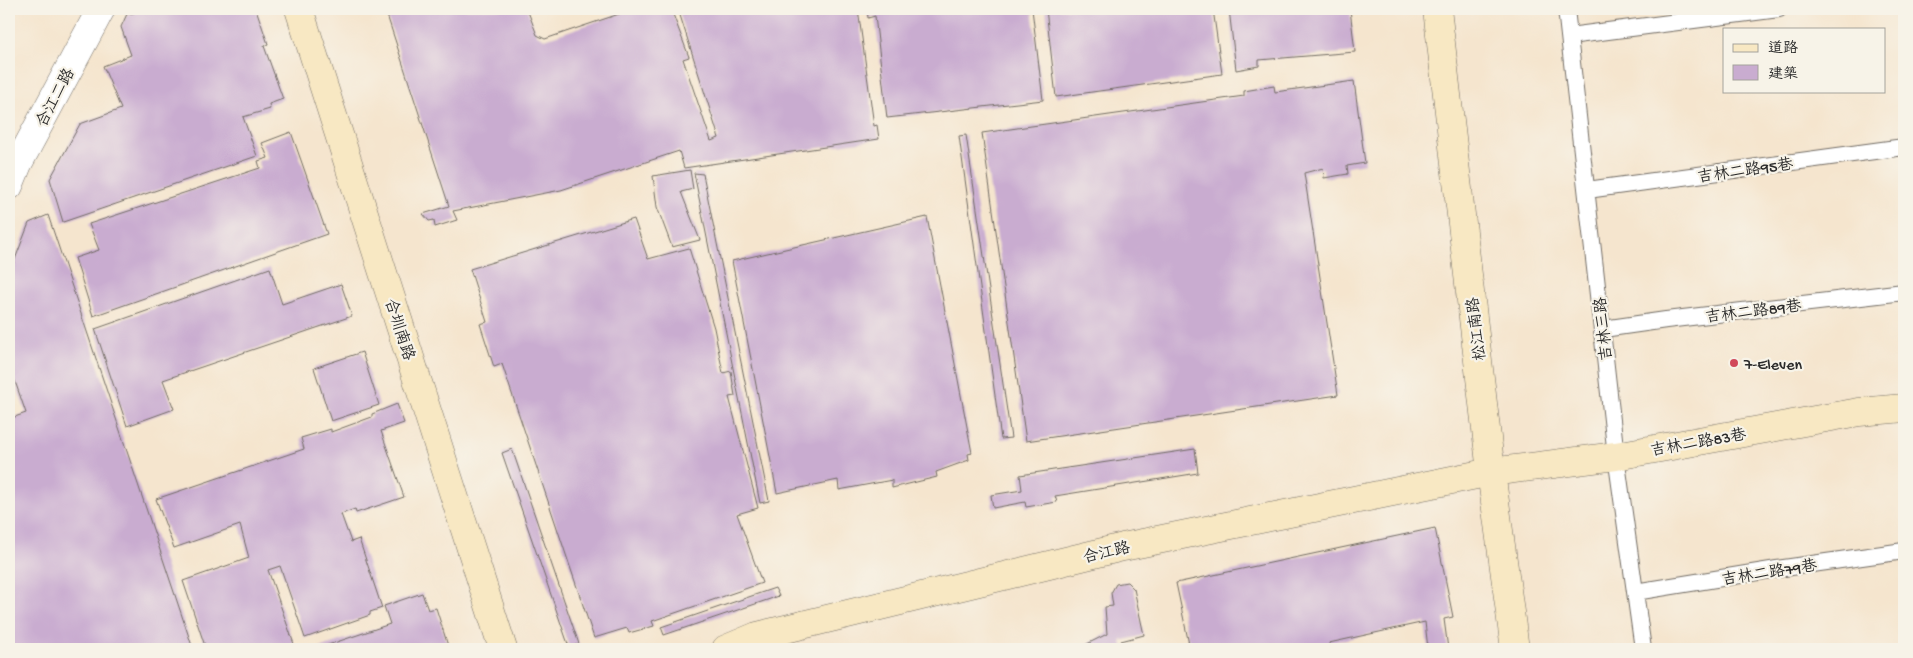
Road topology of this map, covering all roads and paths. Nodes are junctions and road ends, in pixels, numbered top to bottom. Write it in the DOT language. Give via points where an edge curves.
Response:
graph roads {
  1 [pos="101,9"];
  2 [pos="299,9"];
  3 [pos="1437,9"];
  4 [pos="1566,9"];
  5 [pos="1778,9"];
  6 [pos="1569,36"];
  7 [pos="1904,147"];
  8 [pos="9,186"];
  9 [pos="1587,190"];
  10 [pos="1904,292"];
  11 [pos="1603,329"];
  12 [pos="1904,408"];
  13 [pos="1616,456"];
  14 [pos="1491,472"];
  15 [pos="1904,551"];
  16 [pos="1635,592"];
  17 [pos="503,649"];
  18 [pos="726,649"];
  19 [pos="1515,649"];
  20 [pos="1643,649"];
  1 -- 8 [label="street, 合江二路"];
  2 -- 17 [label="street, 合圳南路"];
  3 -- 14 [label="street, 松江南路"];
  4 -- 6 [label="lane, 吉林三路"];
  5 -- 6 [label="lane"];
  6 -- 9 [label="lane, 吉林三路"];
  7 -- 9 [label="lane, 吉林二路95巷"];
  9 -- 11 [label="lane, 吉林三路"];
  10 -- 11 [label="lane, 吉林二路89巷"];
  11 -- 13 [label="lane, 吉林三路"];
  12 -- 13 [label="street, 吉林二路83巷" via="1859,412"];
  13 -- 14 [label="street, 吉林二路83巷"];
  13 -- 16 [label="lane, 吉林三路"];
  14 -- 18 [label="street, 合江路" via="1124,547 757,636"];
  14 -- 19 [label="street, 松江南路"];
  15 -- 16 [label="lane, 吉林二路79巷"];
  16 -- 20 [label="lane, 吉林三路"];
}
